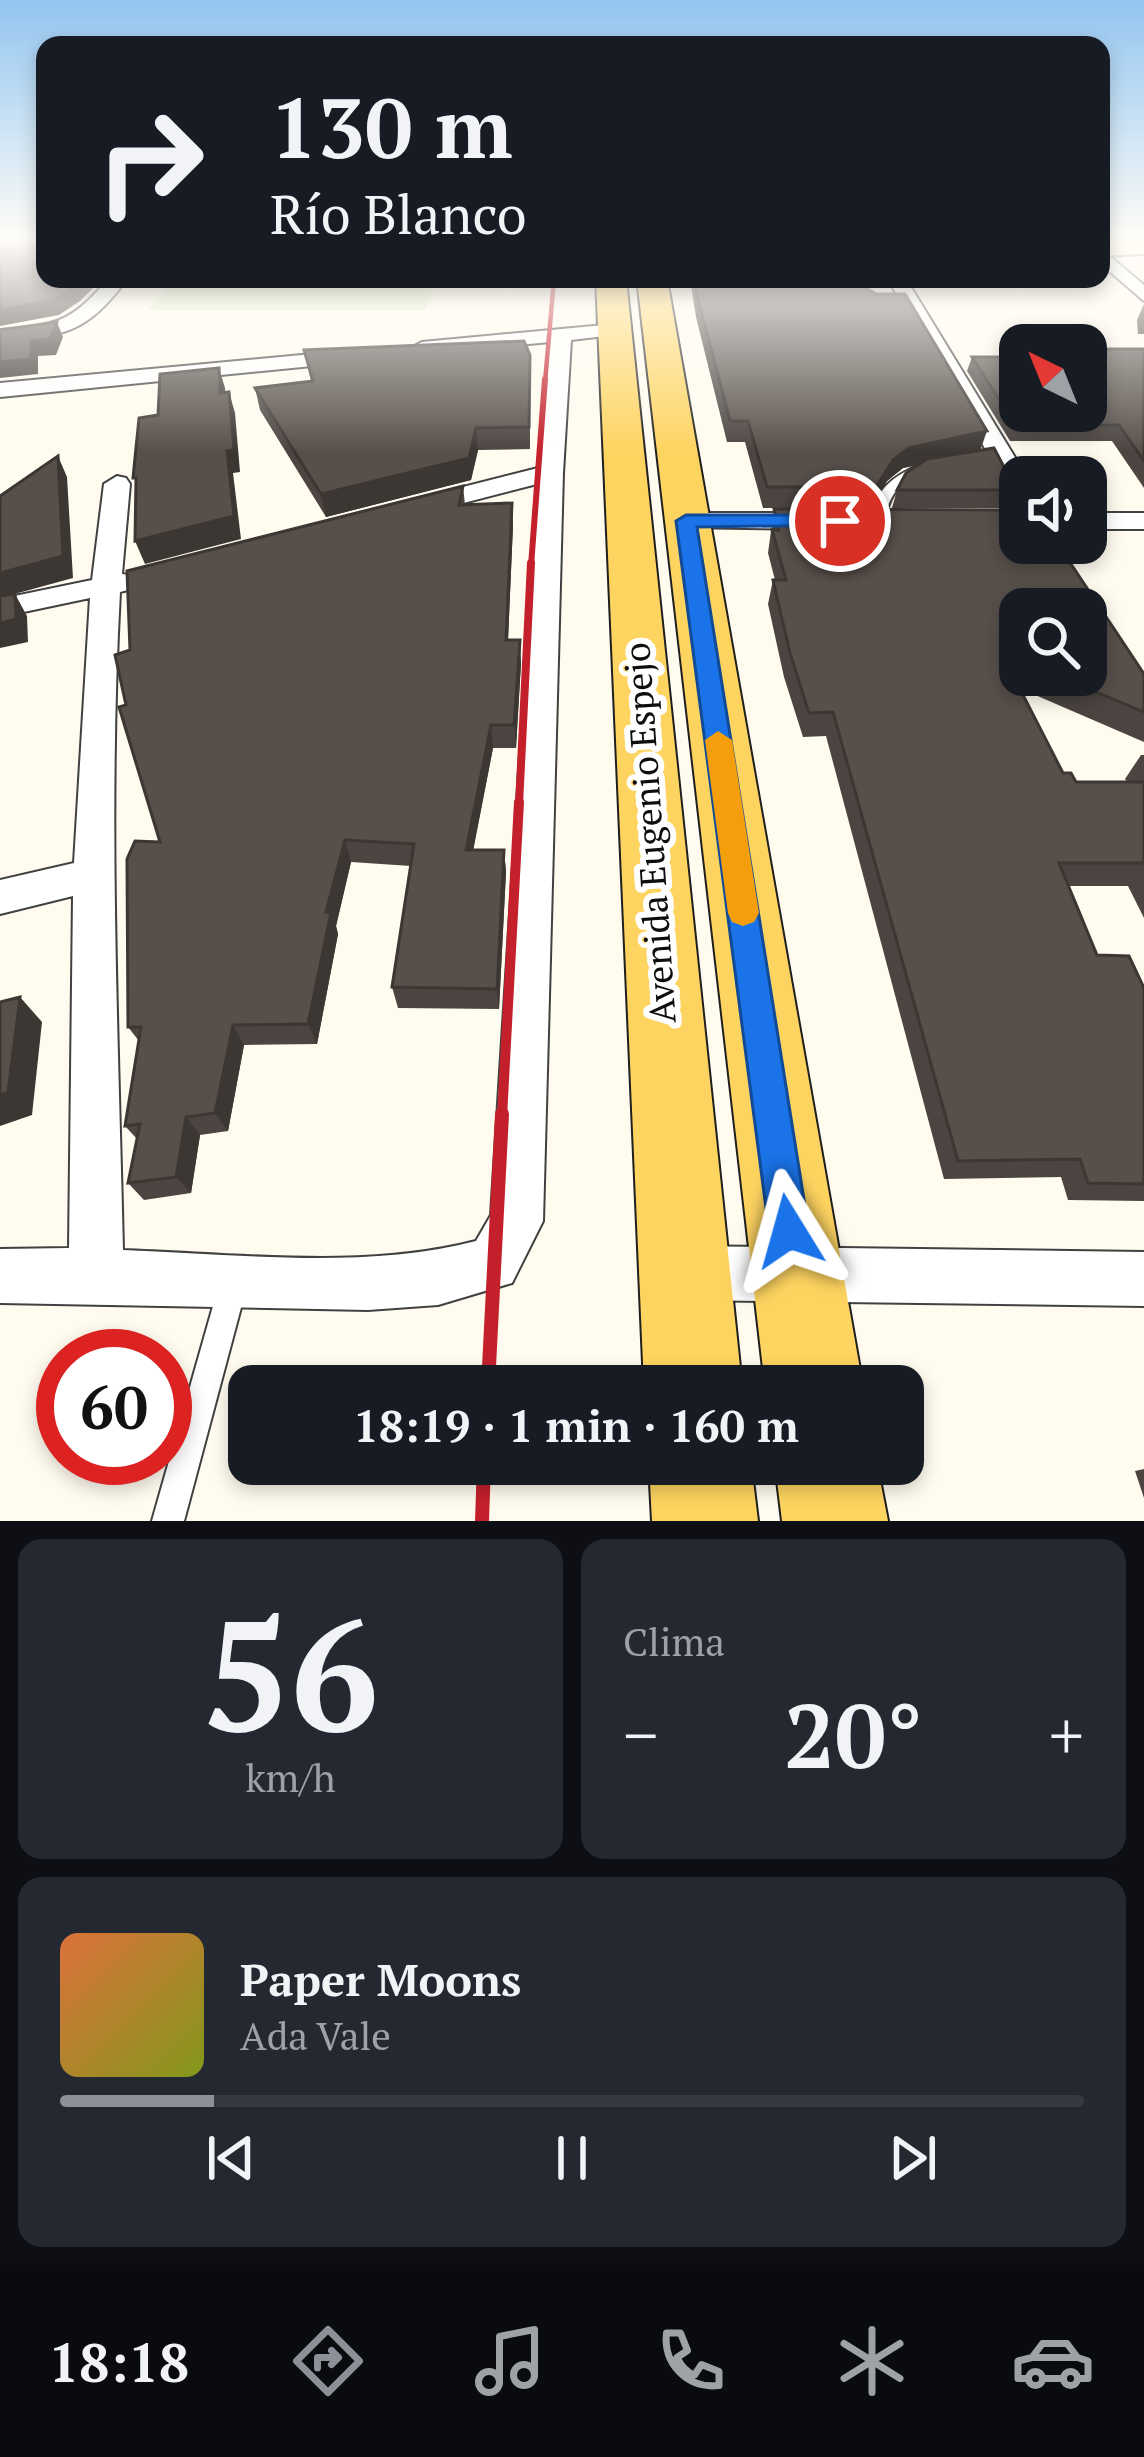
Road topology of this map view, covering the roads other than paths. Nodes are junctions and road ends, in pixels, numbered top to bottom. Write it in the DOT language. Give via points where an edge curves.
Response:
graph roads {
  1 [pos="92,310"];
  2 [pos="656,310"];
  3 [pos="914,310"];
  4 [pos="596,314"];
  5 [pos="0,336"];
  6 [pos="0,390"];
  7 [pos="999,462"];
  8 [pos="943,466"];
  9 [pos="550,473"];
  10 [pos="117,484"];
  11 [pos="399,512"];
  12 [pos="686,521"];
  13 [pos="890,521"];
  14 [pos="1107,521"];
  15 [pos="1144,521"];
  16 [pos="148,576"];
  17 [pos="103,588"];
  18 [pos="0,608"];
  19 [pos="96,874"];
  20 [pos="0,897"];
  21 [pos="96,1273"];
  22 [pos="682,1273"];
  23 [pos="0,1276"];
  24 [pos="796,1278"];
  25 [pos="1144,1279"];
  26 [pos="234,1281"];
  27 [pos="691,1365"];
  28 [pos="810,1365"];
  29 [pos="702,1485"];
  30 [pos="829,1485"];
  31 [pos="168,1521"];
  32 [pos="705,1521"];
  33 [pos="835,1521"];
  1 -- 5 [label="street" via="70,328"];
  2 -- 12 [label="main road, Avenida Eugenio Espejo"];
  3 -- 7 [label="street"];
  4 -- 6 [label="street" via="395,351"];
  4 -- 9 [label="street"];
  4 -- 22 [label="main road, Avenida Eugenio Espejo"];
  8 -- 13 [label="lane" via="897,478 880,501"];
  9 -- 11 [label="street"];
  9 -- 26 [label="street" via="518,1221 493,1264 423,1280"];
  10 -- 17 [label="street"];
  12 -- 13 [label="street"];
  12 -- 24 [label="main road, Avenida Eugenio Espejo"];
  14 -- 15 [label="street"];
  16 -- 17 [label="street"];
  17 -- 18 [label="street"];
  17 -- 19 [label="street"];
  19 -- 20 [label="street"];
  19 -- 21 [label="street"];
  21 -- 23 [label="street"];
  21 -- 26 [label="street"];
  22 -- 24 [label="street"];
  22 -- 27 [label="main road, Avenida Eugenio Espejo"];
  24 -- 25 [label="street"];
  24 -- 28 [label="main road, Avenida Eugenio Espejo"];
  26 -- 31 [label="lane"];
  29 -- 32 [label="main road"];
  30 -- 33 [label="main road"];
}
